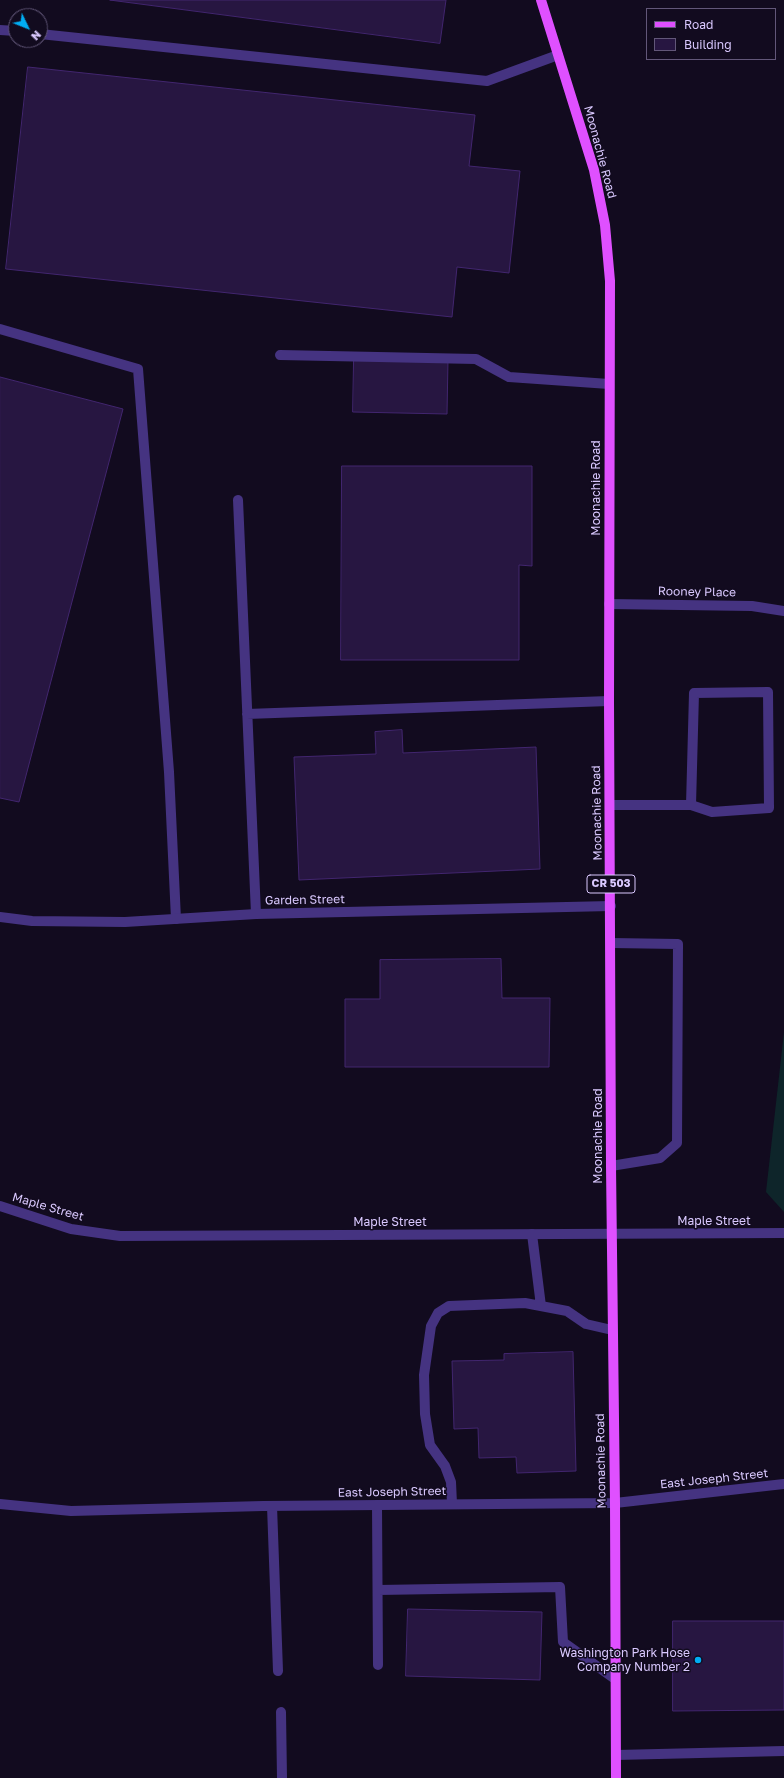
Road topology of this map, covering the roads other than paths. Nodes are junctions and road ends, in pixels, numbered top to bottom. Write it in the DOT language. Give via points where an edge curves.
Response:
graph roads {
  1 [pos="541,0"];
  2 [pos="48,35"];
  3 [pos="558,55"];
  4 [pos="0,328"];
  5 [pos="280,355"];
  6 [pos="609,384"];
  7 [pos="238,500"];
  8 [pos="609,604"];
  9 [pos="784,611"];
  10 [pos="609,701"];
  11 [pos="247,714"];
  12 [pos="610,805"];
  13 [pos="691,805"];
  14 [pos="611,906"];
  15 [pos="256,914"];
  16 [pos="0,918"];
  17 [pos="176,919"];
  18 [pos="611,943"];
  19 [pos="611,1166"];
  20 [pos="0,1206"];
  21 [pos="784,1233"];
  22 [pos="532,1234"];
  23 [pos="611,1234"];
  24 [pos="541,1306"];
  25 [pos="612,1330"];
  26 [pos="784,1484"];
  27 [pos="615,1503"];
  28 [pos="0,1504"];
  29 [pos="452,1504"];
  30 [pos="377,1505"];
  31 [pos="272,1506"];
  32 [pos="378,1590"];
  33 [pos="378,1665"];
  34 [pos="278,1670"];
  35 [pos="615,1679"];
  36 [pos="281,1712"];
  37 [pos="784,1751"];
  38 [pos="616,1755"];
  39 [pos="282,1778"];
  40 [pos="616,1778"];
  1 -- 3 [label="main road, Moonachie Road / CR 503"];
  2 -- 3 [label="street" via="487,81"];
  3 -- 6 [label="main road, Moonachie Road / CR 503" via="594,170 605,225 610,281"];
  4 -- 17 [label="street" via="138,369 168,764"];
  5 -- 6 [label="street" via="476,359 509,377"];
  6 -- 8 [label="main road, Moonachie Road / CR 503"];
  7 -- 11 [label="street"];
  8 -- 9 [label="street, Rooney Place" via="752,606"];
  8 -- 10 [label="main road, Moonachie Road / CR 503"];
  10 -- 11 [label="street"];
  10 -- 12 [label="main road, Moonachie Road / CR 503"];
  11 -- 15 [label="street"];
  12 -- 13 [label="street"];
  12 -- 14 [label="main road, Moonachie Road / CR 503"];
  13 -- 13 [label="street" via="712,812 769,808 768,692 694,694"];
  14 -- 15 [label="street, Garden Street"];
  14 -- 18 [label="main road, Moonachie Road / CR 503"];
  15 -- 17 [label="street, Garden Street"];
  16 -- 17 [label="street, Garden Street" via="125,922"];
  18 -- 19 [label="main road, Moonachie Road / CR 503"];
  18 -- 19 [label="street" via="678,944 677,1143 660,1158"];
  19 -- 23 [label="main road, Moonachie Road / CR 503"];
  20 -- 22 [label="street, Maple Street" via="70,1229 120,1236"];
  21 -- 23 [label="street, Maple Street"];
  22 -- 23 [label="street, Maple Street"];
  22 -- 24 [label="street"];
  23 -- 25 [label="main road, Moonachie Road / CR 503"];
  24 -- 25 [label="street" via="567,1311 586,1324"];
  24 -- 29 [label="street" via="525,1303 449,1306 438,1313 431,1326 424,1376 425,1414 430,1445 445,1466 452,1482"];
  25 -- 27 [label="main road, Moonachie Road / CR 503"];
  26 -- 27 [label="street, East Joseph Street"];
  27 -- 29 [label="street, East Joseph Street"];
  27 -- 35 [label="main road, Moonachie Road / CR 503"];
  28 -- 31 [label="street, East Joseph Street" via="71,1510"];
  29 -- 30 [label="street, East Joseph Street"];
  30 -- 31 [label="street, East Joseph Street"];
  30 -- 32 [label="street"];
  31 -- 34 [label="street"];
  32 -- 33 [label="street"];
  32 -- 35 [label="street" via="560,1587 563,1642"];
  35 -- 38 [label="main road, Moonachie Road / CR 503"];
  36 -- 39 [label="street"];
  37 -- 38 [label="street"];
  38 -- 40 [label="main road, Moonachie Road / CR 503"];
}
